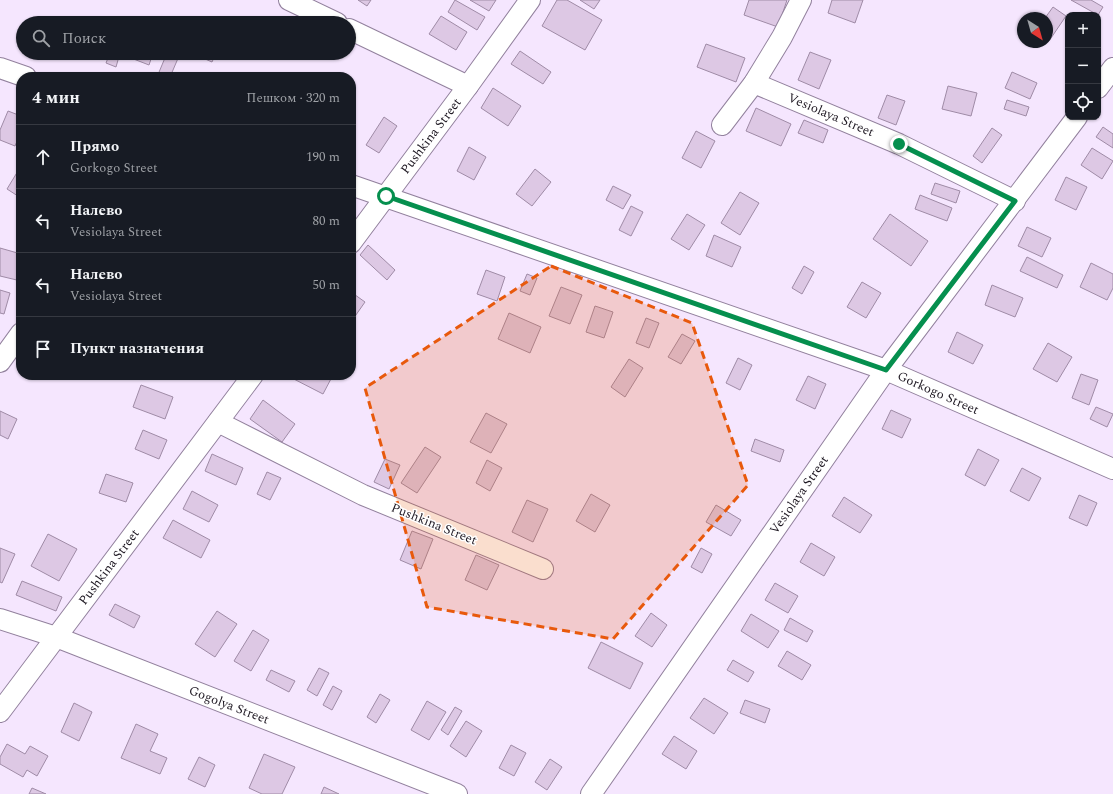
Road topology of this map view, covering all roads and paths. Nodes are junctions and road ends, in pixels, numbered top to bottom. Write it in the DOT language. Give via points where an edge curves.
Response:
graph roads {
  1 [pos="289,0"];
  2 [pos="530,0"];
  3 [pos="801,0"];
  4 [pos="322,16"];
  5 [pos="356,32"];
  6 [pos="0,68"];
  7 [pos="1113,68"];
  8 [pos="16,74"];
  9 [pos="754,82"];
  10 [pos="1101,84"];
  11 [pos="468,86"];
  12 [pos="1075,120"];
  13 [pos="722,125"];
  14 [pos="356,187"];
  15 [pos="386,196"];
  16 [pos="1015,201"];
  17 [pos="356,237"];
  18 [pos="16,340"];
  19 [pos="0,362"];
  20 [pos="886,370"];
  21 [pos="249,380"];
  22 [pos="218,422"];
  23 [pos="1113,469"];
  24 [pos="543,569"];
  25 [pos="0,619"];
  26 [pos="56,637"];
  27 [pos="0,712"];
  28 [pos="457,794"];
  29 [pos="591,794"];
  1 -- 4 [label="street"];
  2 -- 11 [label="street, Pushkina Street"];
  3 -- 9 [label="street"];
  5 -- 11 [label="street, Pushkina Street"];
  6 -- 8 [label="street"];
  7 -- 10 [label="street"];
  9 -- 13 [label="street"];
  9 -- 16 [label="street, Vesiolaya Street" via="899,144"];
  11 -- 15 [label="street, Pushkina Street"];
  12 -- 16 [label="street, Vesiolaya Street"];
  14 -- 15 [label="street, Gorkogo Street"];
  15 -- 17 [label="street, Pushkina Street"];
  15 -- 20 [label="street, Gorkogo Street"];
  16 -- 20 [label="street, Vesiolaya Street"];
  18 -- 19 [label="street"];
  20 -- 23 [label="street, Gorkogo Street"];
  20 -- 29 [label="street, Vesiolaya Street"];
  21 -- 22 [label="street, Pushkina Street"];
  22 -- 24 [label="street, Pushkina Street" via="363,494"];
  22 -- 26 [label="street, Pushkina Street"];
  25 -- 26 [label="street, Gogolya Street"];
  26 -- 27 [label="street, Pushkina Street"];
  26 -- 28 [label="street, Gogolya Street"];
}
